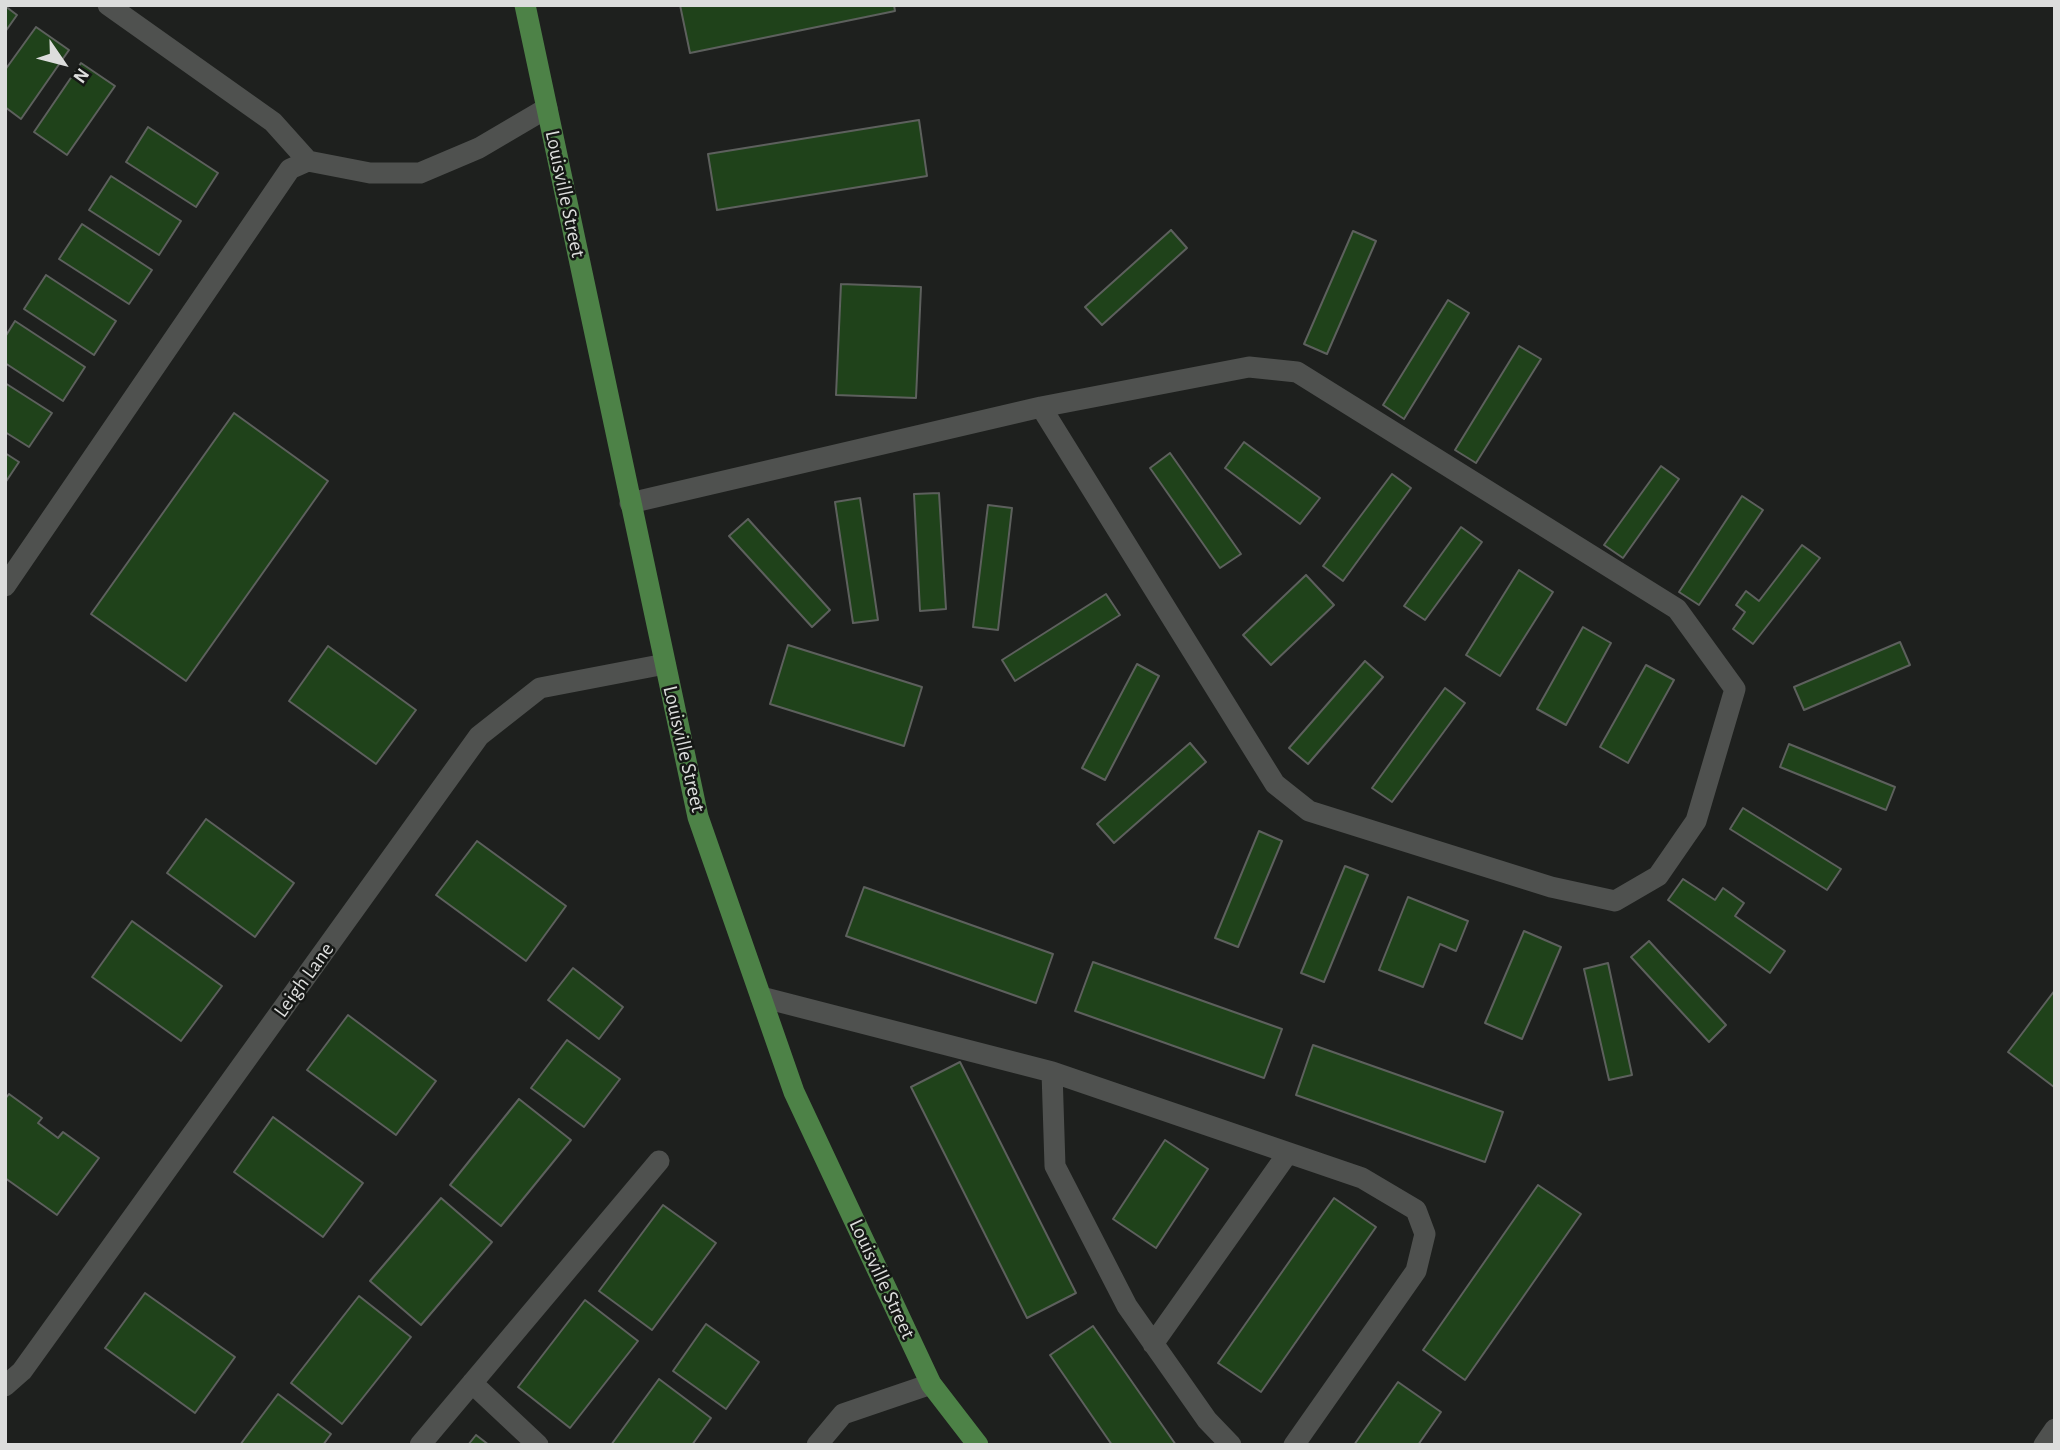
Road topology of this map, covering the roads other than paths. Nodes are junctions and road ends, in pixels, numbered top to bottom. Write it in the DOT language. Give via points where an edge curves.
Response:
graph roads {
  1 [pos="107,5"];
  2 [pos="525,5"];
  3 [pos="547,108"];
  4 [pos="308,161"];
  5 [pos="1041,407"];
  6 [pos="630,503"];
  7 [pos="5,586"];
  8 [pos="665,664"];
  9 [pos="761,997"];
  10 [pos="1052,1072"];
  11 [pos="1288,1153"];
  12 [pos="660,1161"];
  13 [pos="1153,1344"];
  14 [pos="472,1383"];
  15 [pos="931,1384"];
  16 [pos="5,1386"];
  17 [pos="2055,1429"];
  18 [pos="419,1445"];
  19 [pos="538,1445"];
  20 [pos="817,1445"];
  21 [pos="978,1445"];
  22 [pos="1231,1445"];
  23 [pos="1294,1445"];
  24 [pos="2044,1445"];
  1 -- 4 [label="street" via="273,122"];
  2 -- 3 [label="main road, Louisville Street"];
  3 -- 4 [label="street" via="479,148 420,173 370,173"];
  3 -- 6 [label="main road, Louisville Street"];
  4 -- 7 [label="street" via="290,169"];
  5 -- 5 [label="street" via="1249,367 1297,372 1677,609 1735,689 1696,821 1658,876 1615,901 1551,887 1309,811 1275,784"];
  5 -- 6 [label="street"];
  6 -- 8 [label="main road, Louisville Street"];
  8 -- 9 [label="main road, Louisville Street" via="698,817"];
  8 -- 16 [label="street, Leigh Lane" via="540,688 479,736 22,1371"];
  9 -- 10 [label="street"];
  9 -- 15 [label="main road, Louisville Street" via="794,1092"];
  10 -- 11 [label="street"];
  10 -- 13 [label="street" via="1055,1166 1127,1306"];
  11 -- 13 [label="street"];
  11 -- 23 [label="street" via="1362,1178 1416,1210 1425,1234 1416,1271"];
  12 -- 14 [label="street"];
  13 -- 22 [label="street" via="1207,1420"];
  14 -- 18 [label="street"];
  14 -- 19 [label="street"];
  15 -- 20 [label="street" via="843,1414"];
  15 -- 21 [label="main road, Louisville Street"];
  17 -- 24 [label="street"];
}
